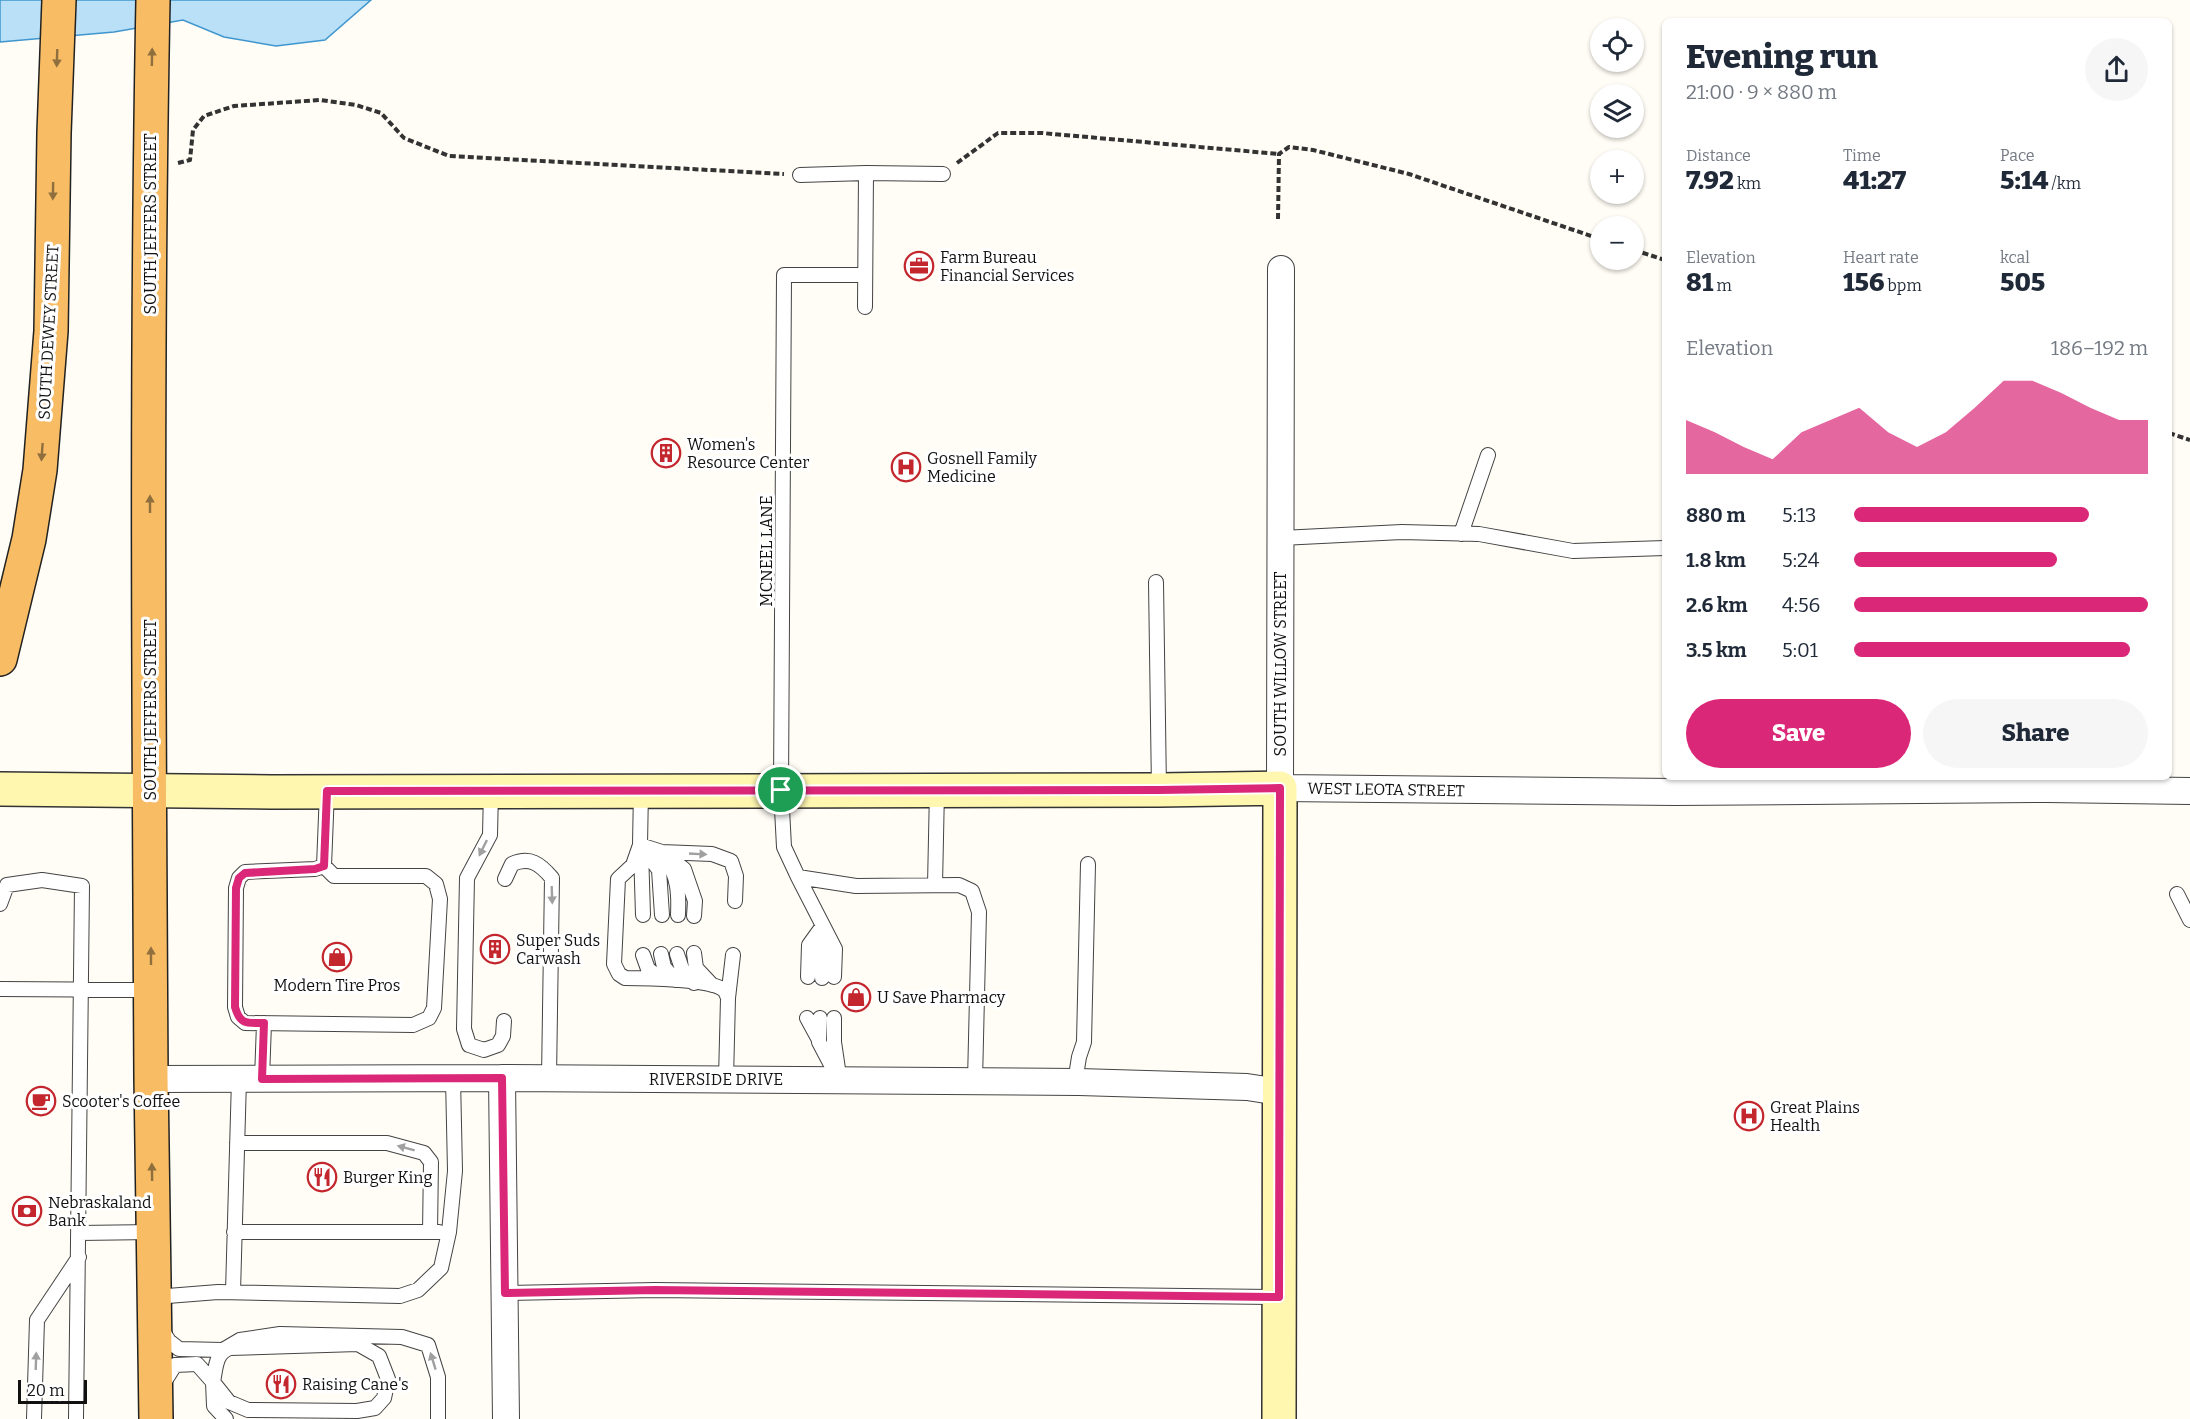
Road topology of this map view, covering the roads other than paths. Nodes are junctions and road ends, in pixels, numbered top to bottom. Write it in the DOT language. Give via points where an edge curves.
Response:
graph roads {
  1 [pos="59,0"];
  2 [pos="153,0"];
  3 [pos="866,173"];
  4 [pos="943,174"];
  5 [pos="800,175"];
  6 [pos="1281,269"];
  7 [pos="864,276"];
  8 [pos="865,307"];
  9 [pos="1488,455"];
  10 [pos="1461,534"];
  11 [pos="1281,538"];
  12 [pos="1662,548"];
  13 [pos="1156,582"];
  14 [pos="0,659"];
  15 [pos="2047,783"];
  16 [pos="1675,784"];
  17 [pos="1280,788"];
  18 [pos="0,789"];
  19 [pos="151,790"];
  20 [pos="641,790"];
  21 [pos="781,790"];
  22 [pos="938,790"];
  23 [pos="1159,790"];
  24 [pos="327,791"];
  25 [pos="491,791"];
  26 [pos="2190,791"];
  27 [pos="640,845"];
  28 [pos="662,852"];
  29 [pos="1088,864"];
  30 [pos="324,866"];
  31 [pos="798,877"];
  32 [pos="505,879"];
  33 [pos="935,885"];
  34 [pos="2177,894"];
  35 [pos="735,902"];
  36 [pos="0,904"];
  37 [pos="643,915"];
  38 [pos="662,915"];
  39 [pos="678,915"];
  40 [pos="694,916"];
  41 [pos="2190,920"];
  42 [pos="822,927"];
  43 [pos="694,953"];
  44 [pos="661,954"];
  45 [pos="677,954"];
  46 [pos="643,955"];
  47 [pos="733,955"];
  48 [pos="659,978"];
  49 [pos="675,980"];
  50 [pos="694,983"];
  51 [pos="712,985"];
  52 [pos="0,989"];
  53 [pos="79,989"];
  54 [pos="151,990"];
  55 [pos="728,998"];
  56 [pos="504,1021"];
  57 [pos="264,1023"];
  58 [pos="488,1067"];
  59 [pos="453,1078"];
  60 [pos="549,1078"];
  61 [pos="151,1079"];
  62 [pos="250,1079"];
  63 [pos="726,1079"];
  64 [pos="839,1080"];
  65 [pos="975,1081"];
  66 [pos="1075,1082"];
  67 [pos="1280,1092"];
  68 [pos="237,1143"];
  69 [pos="153,1232"];
  70 [pos="234,1232"];
  71 [pos="430,1232"];
  72 [pos="449,1232"];
  73 [pos="79,1233"];
  74 [pos="79,1257"];
  75 [pos="233,1292"];
  76 [pos="505,1293"];
  77 [pos="1279,1297"];
  78 [pos="155,1308"];
  79 [pos="223,1350"];
  80 [pos="213,1382"];
  81 [pos="156,1407"];
  82 [pos="436,1417"];
  83 [pos="34,1419"];
  84 [pos="76,1419"];
  85 [pos="226,1419"];
  86 [pos="506,1419"];
  87 [pos="1279,1419"];
  1 -- 14 [label="highway, SOUTH DEWEY STREET, one-way" via="51,331 40,470 27,550"];
  19 -- 2 [label="highway, SOUTH JEFFERS STREET, one-way"];
  3 -- 4 [label="lane"];
  3 -- 5 [label="lane"];
  3 -- 7 [label="lane"];
  6 -- 11 [label="street, SOUTH WILLOW STREET"];
  7 -- 8 [label="lane"];
  7 -- 21 [label="lane, MCNEEL LANE" via="784,276"];
  9 -- 10 [label="lane"];
  10 -- 11 [label="lane" via="1402,532"];
  10 -- 12 [label="lane" via="1573,551"];
  11 -- 17 [label="street, SOUTH WILLOW STREET"];
  13 -- 23 [label="lane"];
  15 -- 16 [label="street, WEST LEOTA STREET"];
  15 -- 26 [label="street, WEST LEOTA STREET"];
  16 -- 17 [label="street, WEST LEOTA STREET"];
  17 -- 23 [label="main road, WEST LEOTA STREET"];
  17 -- 67 [label="main road, SOUTH WILLOW STREET"];
  18 -- 19 [label="main road, WEST LEOTA STREET"];
  19 -- 24 [label="main road, WEST LEOTA STREET"];
  54 -- 19 [label="highway, SOUTH JEFFERS STREET, one-way"];
  20 -- 21 [label="main road, WEST LEOTA STREET"];
  20 -- 25 [label="main road, WEST LEOTA STREET"];
  20 -- 27 [label="lane"];
  21 -- 22 [label="main road, WEST LEOTA STREET"];
  21 -- 31 [label="lane, MCNEEL LANE" via="784,847"];
  22 -- 23 [label="main road, WEST LEOTA STREET"];
  22 -- 33 [label="lane"];
  24 -- 25 [label="main road, WEST LEOTA STREET"];
  24 -- 30 [label="lane"];
  25 -- 58 [label="lane, one-way" via="490,835 467,878 464,1029 469,1046"];
  27 -- 28 [label="lane"];
  27 -- 37 [label="lane"];
  27 -- 38 [label="lane" via="660,870"];
  27 -- 48 [label="lane" via="633,865 618,879 614,964 618,974 625,978"];
  28 -- 35 [label="lane, one-way" via="712,854 731,861 736,876"];
  28 -- 39 [label="lane" via="674,871"];
  28 -- 40 [label="lane" via="684,869 695,901"];
  29 -- 66 [label="lane" via="1084,1042"];
  30 -- 57 [label="lane" via="245,873 239,878 235,1007 245,1023"];
  30 -- 57 [label="lane" via="334,876 426,876 436,884 440,899 435,1008 429,1018 413,1024"];
  31 -- 33 [label="lane" via="855,886"];
  31 -- 42 [label="lane, MCNEEL LANE"];
  32 -- 60 [label="lane, one-way" via="512,864 521,860 542,867 552,878"];
  33 -- 65 [label="lane" via="959,885 972,891 979,912"];
  34 -- 41 [label="lane"];
  36 -- 53 [label="lane" via="7,885 42,880 82,886"];
  42 -- 42 [label="lane, MCNEEL LANE" via="835,949 821,978 809,945"];
  43 -- 51 [label="lane" via="696,968"];
  44 -- 49 [label="lane" via="664,967"];
  45 -- 50 [label="lane" via="682,969"];
  46 -- 48 [label="lane" via="648,969"];
  47 -- 55 [label="lane"];
  48 -- 49 [label="lane"];
  49 -- 50 [label="lane"];
  50 -- 51 [label="lane"];
  51 -- 55 [label="lane" via="725,990"];
  52 -- 53 [label="lane"];
  53 -- 54 [label="lane"];
  53 -- 73 [label="lane"];
  54 -- 61 [label="highway, SOUTH JEFFERS STREET"];
  55 -- 63 [label="lane"];
  56 -- 58 [label="lane" via="503,1036"];
  57 -- 62 [label="lane"];
  58 -- 59 [label="street, RIVERSIDE DRIVE"];
  58 -- 60 [label="street, RIVERSIDE DRIVE"];
  58 -- 76 [label="street"];
  59 -- 62 [label="street, RIVERSIDE DRIVE"];
  59 -- 72 [label="lane" via="455,1171"];
  60 -- 63 [label="street, RIVERSIDE DRIVE"];
  61 -- 62 [label="street, RIVERSIDE DRIVE"];
  69 -- 61 [label="highway, SOUTH JEFFERS STREET, one-way"];
  62 -- 68 [label="lane"];
  63 -- 64 [label="street, RIVERSIDE DRIVE"];
  64 -- 64 [label="lane" via="834,1042 821,1018 819,1042"];
  64 -- 65 [label="street, RIVERSIDE DRIVE"];
  65 -- 66 [label="street, RIVERSIDE DRIVE"];
  66 -- 67 [label="street, RIVERSIDE DRIVE" via="1247,1087"];
  67 -- 77 [label="main road, SOUTH WILLOW STREET"];
  68 -- 70 [label="lane"];
  71 -- 68 [label="lane, one-way" via="431,1162 424,1153 387,1143"];
  69 -- 73 [label="lane"];
  69 -- 78 [label="highway, SOUTH JEFFERS STREET"];
  70 -- 71 [label="lane"];
  70 -- 75 [label="lane"];
  71 -- 72 [label="lane"];
  72 -- 75 [label="lane" via="441,1268 418,1290 400,1296"];
  73 -- 74 [label="lane"];
  83 -- 74 [label="lane, one-way" via="37,1320"];
  74 -- 84 [label="lane"];
  75 -- 78 [label="lane"];
  76 -- 77 [label="lane" via="655,1290"];
  76 -- 86 [label="street"];
  77 -- 87 [label="main road, SOUTH WILLOW STREET"];
  78 -- 79 [label="lane" via="169,1341 179,1349"];
  78 -- 81 [label="highway, SOUTH JEFFERS STREET"];
  79 -- 80 [label="lane"];
  79 -- 80 [label="lane" via="358,1344 379,1356 388,1379 384,1398 375,1408 357,1412 248,1410 229,1402"];
  82 -- 79 [label="lane, one-way" via="438,1377 428,1345 402,1337 280,1334 240,1340"];
  80 -- 81 [label="lane" via="197,1364 175,1365"];
  80 -- 85 [label="lane" via="214,1406"];
}
